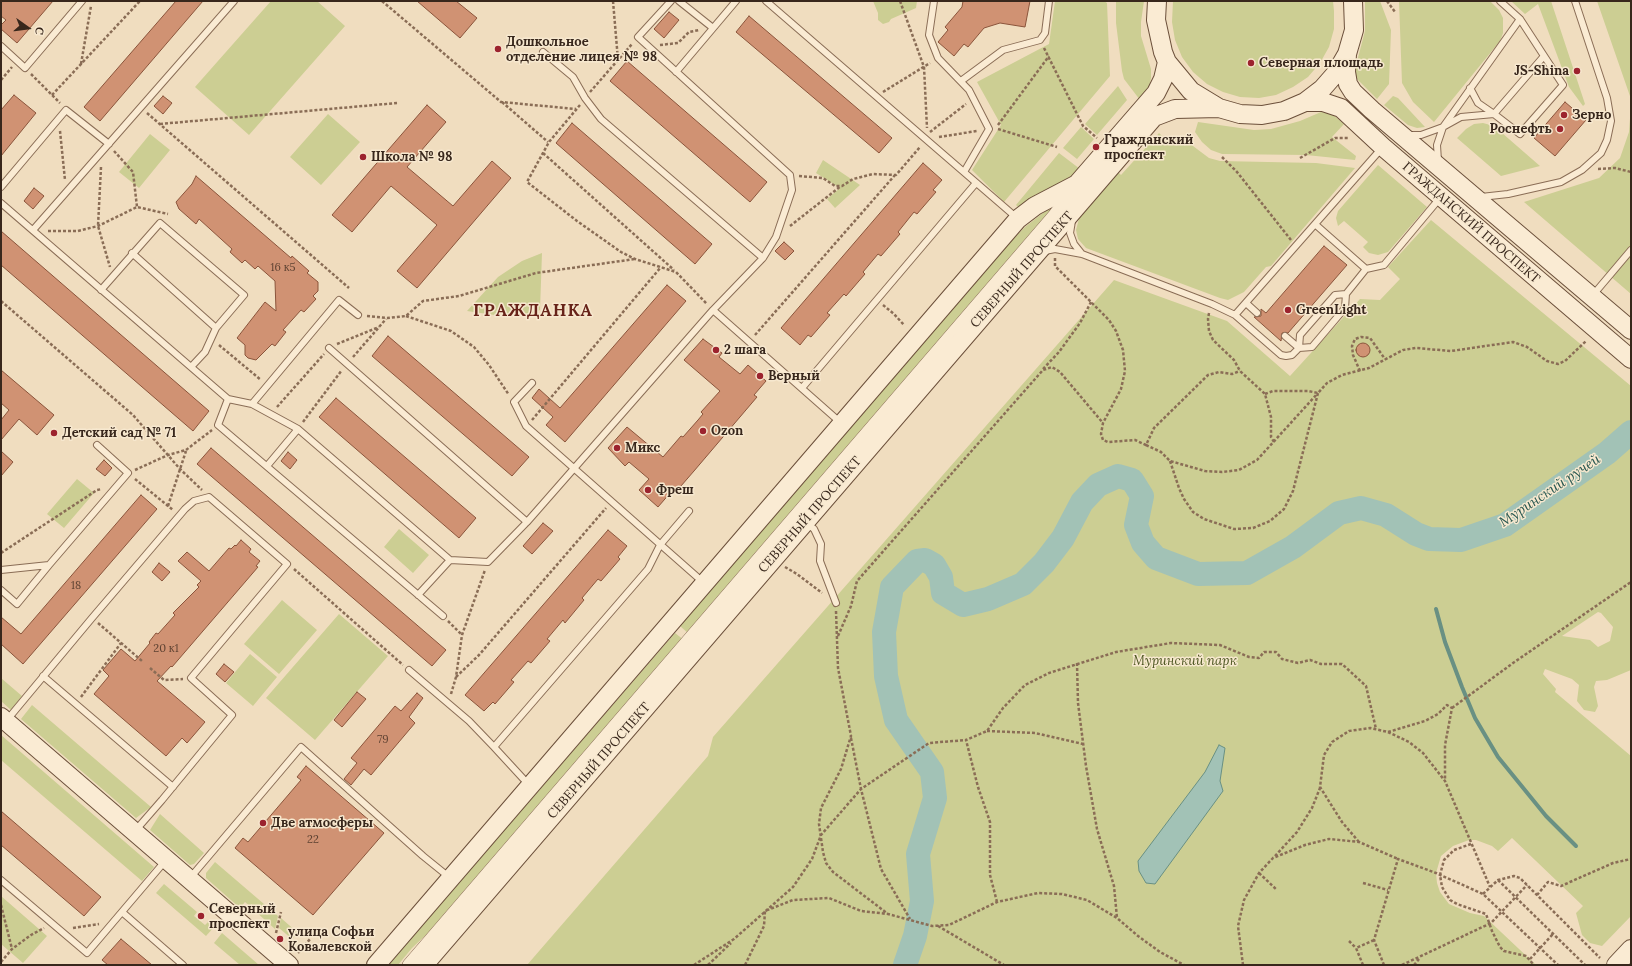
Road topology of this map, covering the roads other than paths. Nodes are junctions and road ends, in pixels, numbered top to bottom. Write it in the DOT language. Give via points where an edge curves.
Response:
graph roads {
  1 [pos="82,1"];
  2 [pos="234,1"];
  3 [pos="671,1"];
  4 [pos="680,1"];
  5 [pos="736,1"];
  6 [pos="766,1"];
  7 [pos="934,1"];
  8 [pos="1049,1"];
  9 [pos="1157,1"];
  10 [pos="1353,1"];
  11 [pos="1500,1"];
  12 [pos="1575,1"];
  13 [pos="1520,19"];
  14 [pos="713,28"];
  15 [pos="1,46"];
  16 [pos="543,52"];
  17 [pos="1347,54"];
  18 [pos="1544,56"];
  19 [pos="1167,62"];
  20 [pos="676,72"];
  21 [pos="961,81"];
  22 [pos="1470,88"];
  23 [pos="1305,102"];
  24 [pos="1219,108"];
  25 [pos="1494,114"];
  26 [pos="1443,127"];
  27 [pos="1402,135"];
  28 [pos="109,144"];
  29 [pos="1383,147"];
  30 [pos="1439,166"];
  31 [pos="964,172"];
  32 [pos="976,183"];
  33 [pos="1077,184"];
  34 [pos="1,187"];
  35 [pos="1441,197"];
  36 [pos="1476,198"];
  37 [pos="1,203"];
  38 [pos="1072,211"];
  39 [pos="1018,219"];
  40 [pos="1316,225"];
  41 [pos="33,230"];
  42 [pos="1631,250"];
  43 [pos="1046,251"];
  44 [pos="132,253"];
  45 [pos="1082,254"];
  46 [pos="763,258"];
  47 [pos="1366,269"];
  48 [pos="101,290"];
  49 [pos="1346,294"];
  50 [pos="1592,297"];
  51 [pos="1246,303"];
  52 [pos="713,310"];
  53 [pos="1257,313"];
  54 [pos="358,315"];
  55 [pos="1235,315"];
  56 [pos="216,328"];
  57 [pos="1631,330"];
  58 [pos="1285,336"];
  59 [pos="329,348"];
  60 [pos="1299,348"];
  61 [pos="1631,359"];
  62 [pos="191,367"];
  63 [pos="532,383"];
  64 [pos="802,388"];
  65 [pos="228,399"];
  66 [pos="252,404"];
  67 [pos="842,424"];
  68 [pos="298,429"];
  69 [pos="97,445"];
  70 [pos="267,466"];
  71 [pos="573,469"];
  72 [pos="689,511"];
  73 [pos="527,522"];
  74 [pos="804,522"];
  75 [pos="660,545"];
  76 [pos="450,560"];
  77 [pos="49,565"];
  78 [pos="1,570"];
  79 [pos="704,584"];
  80 [pos="1,590"];
  81 [pos="418,595"];
  82 [pos="836,603"];
  83 [pos="443,616"];
  84 [pos="409,670"];
  85 [pos="43,676"];
  86 [pos="3,720"];
  87 [pos="494,747"];
  88 [pos="531,786"];
  89 [pos="173,787"];
  90 [pos="134,832"];
  91 [pos="166,860"];
  92 [pos="189,879"];
  93 [pos="450,879"];
  94 [pos="1,880"];
  95 [pos="122,912"];
  96 [pos="1631,949"];
  97 [pos="294,959"];
  98 [pos="183,965"];
  99 [pos="376,965"];
  100 [pos="409,965"];
  101 [pos="424,965"];
  102 [pos="1616,965"];
  1 -- 15 [label="lane" via="25,68"];
  2 -- 28 [label="lane"];
  3 -- 20 [label="lane" via="638,37"];
  4 -- 14 [label="lane"];
  5 -- 14 [label="lane"];
  6 -- 31 [label="lane"];
  7 -- 21 [label="lane" via="929,35 938,58"];
  8 -- 21 [label="lane" via="1045,33 1040,40 1003,50"];
  9 -- 19 [label="main road" via="1158,36"];
  10 -- 17 [label="main road" via="1354,30"];
  11 -- 13 [label="lane"];
  12 -- 36 [label="lane" via="1607,98 1611,121 1602,153 1582,170 1553,185"];
  13 -- 18 [label="lane"];
  13 -- 22 [label="lane"];
  14 -- 20 [label="lane"];
  16 -- 46 [label="lane" via="572,77 601,119"];
  17 -- 23 [label="main road" via="1336,73 1322,89"];
  17 -- 27 [label="main road, ГРАЖДАНСКИЙ ПРОСПЕКТ" via="1346,72 1348,84 1353,92"];
  18 -- 25 [label="lane"];
  18 -- 25 [label="lane" via="1563,85 1520,134"];
  19 -- 24 [label="main road" via="1191,91"];
  19 -- 33 [label="main road, СЕВЕРНЫЙ ПРОСПЕКТ" via="1156,93"];
  20 -- 46 [label="lane" via="790,175 792,190 776,237"];
  21 -- 31 [label="lane" via="974,97 990,129"];
  22 -- 25 [label="lane" via="1478,103"];
  22 -- 26 [label="lane"];
  23 -- 24 [label="main road" via="1284,111 1262,115 1240,114"];
  23 -- 29 [label="main road, ГРАЖДАНСКИЙ ПРОСПЕКТ" via="1323,102 1341,108"];
  24 -- 38 [label="main road, СЕВЕРНЫЙ ПРОСПЕКТ" via="1175,109 1154,117"];
  25 -- 26 [label="lane" via="1461,117"];
  26 -- 27 [label="lane" via="1421,135"];
  26 -- 30 [label="lane" via="1437,145"];
  27 -- 30 [label="main road, ГРАЖДАНСКИЙ ПРОСПЕКТ"];
  28 -- 34 [label="lane" via="66,110"];
  28 -- 41 [label="lane"];
  29 -- 35 [label="main road, ГРАЖДАНСКИЙ ПРОСПЕКТ"];
  29 -- 40 [label="lane"];
  30 -- 36 [label="main road, ГРАЖДАНСКИЙ ПРОСПЕКТ"];
  31 -- 32 [label="lane"];
  32 -- 39 [label="lane"];
  32 -- 64 [label="lane"];
  33 -- 39 [label="main road, СЕВЕРНЫЙ ПРОСПЕКТ" via="1035,206"];
  33 -- 100 [label="street, СЕВЕРНЫЙ ПРОСПЕКТ" via="1054,216"];
  35 -- 47 [label="lane" via="1384,265"];
  35 -- 61 [label="main road, ГРАЖДАНСКИЙ ПРОСПЕКТ"];
  36 -- 50 [label="main road, ГРАЖДАНСКИЙ ПРОСПЕКТ"];
  37 -- 41 [label="lane"];
  38 -- 43 [label="main road, СЕВЕРНЫЙ ПРОСПЕКТ"];
  38 -- 45 [label="lane" via="1070,233"];
  39 -- 67 [label="main road, СЕВЕРНЫЙ ПРОСПЕКТ"];
  40 -- 47 [label="lane"];
  40 -- 51 [label="lane"];
  41 -- 48 [label="lane"];
  42 -- 50 [label="lane"];
  43 -- 45 [label="lane"];
  43 -- 74 [label="main road, СЕВЕРНЫЙ ПРОСПЕКТ"];
  44 -- 48 [label="lane"];
  44 -- 56 [label="lane"];
  44 -- 56 [label="lane" via="160,223 244,295"];
  45 -- 55 [label="lane"];
  46 -- 52 [label="lane"];
  47 -- 49 [label="lane"];
  48 -- 62 [label="lane"];
  49 -- 60 [label="lane" via="1335,295 1300,335"];
  49 -- 60 [label="lane" via="1345,308 1312,347"];
  50 -- 57 [label="main road, ГРАЖДАНСКИЙ ПРОСПЕКТ"];
  51 -- 53 [label="lane"];
  51 -- 55 [label="lane"];
  52 -- 64 [label="lane"];
  52 -- 71 [label="lane"];
  54 -- 66 [label="lane" via="339,300"];
  55 -- 60 [label="lane" via="1281,355 1292,355"];
  56 -- 62 [label="lane" via="205,352"];
  58 -- 60 [label="lane"];
  59 -- 73 [label="lane"];
  62 -- 65 [label="lane"];
  63 -- 71 [label="lane" via="514,402 526,426"];
  64 -- 67 [label="lane"];
  65 -- 66 [label="lane"];
  65 -- 70 [label="lane" via="218,425"];
  66 -- 68 [label="lane"];
  67 -- 79 [label="main road, СЕВЕРНЫЙ ПРОСПЕКТ"];
  68 -- 70 [label="lane"];
  68 -- 76 [label="lane"];
  69 -- 77 [label="lane" via="128,473"];
  70 -- 81 [label="lane"];
  71 -- 73 [label="lane"];
  71 -- 75 [label="lane"];
  72 -- 75 [label="lane"];
  73 -- 76 [label="lane" via="488,562"];
  74 -- 82 [label="lane" via="814,529 821,544 820,561"];
  74 -- 101 [label="main road, СЕВЕРНЫЙ ПРОСПЕКТ"];
  75 -- 79 [label="lane"];
  75 -- 87 [label="lane" via="648,569"];
  76 -- 81 [label="lane"];
  77 -- 78 [label="lane"];
  77 -- 80 [label="lane" via="17,604"];
  79 -- 88 [label="main road, СЕВЕРНЫЙ ПРОСПЕКТ"];
  81 -- 83 [label="lane"];
  84 -- 87 [label="lane" via="469,721"];
  85 -- 86 [label="lane"];
  85 -- 89 [label="lane"];
  85 -- 89 [label="lane" via="179,515 194,501 209,497 287,564 191,678 232,715"];
  86 -- 90 [label="main road"];
  87 -- 88 [label="lane"];
  88 -- 93 [label="main road, СЕВЕРНЫЙ ПРОСПЕКТ"];
  89 -- 90 [label="lane"];
  90 -- 91 [label="main road"];
  91 -- 92 [label="main road"];
  91 -- 95 [label="lane"];
  92 -- 93 [label="lane" via="301,747"];
  92 -- 97 [label="main road"];
  93 -- 99 [label="main road, СЕВЕРНЫЙ ПРОСПЕКТ"];
  94 -- 95 [label="lane" via="87,953"];
  95 -- 98 [label="lane"];
  96 -- 102 [label="main road"];
}
